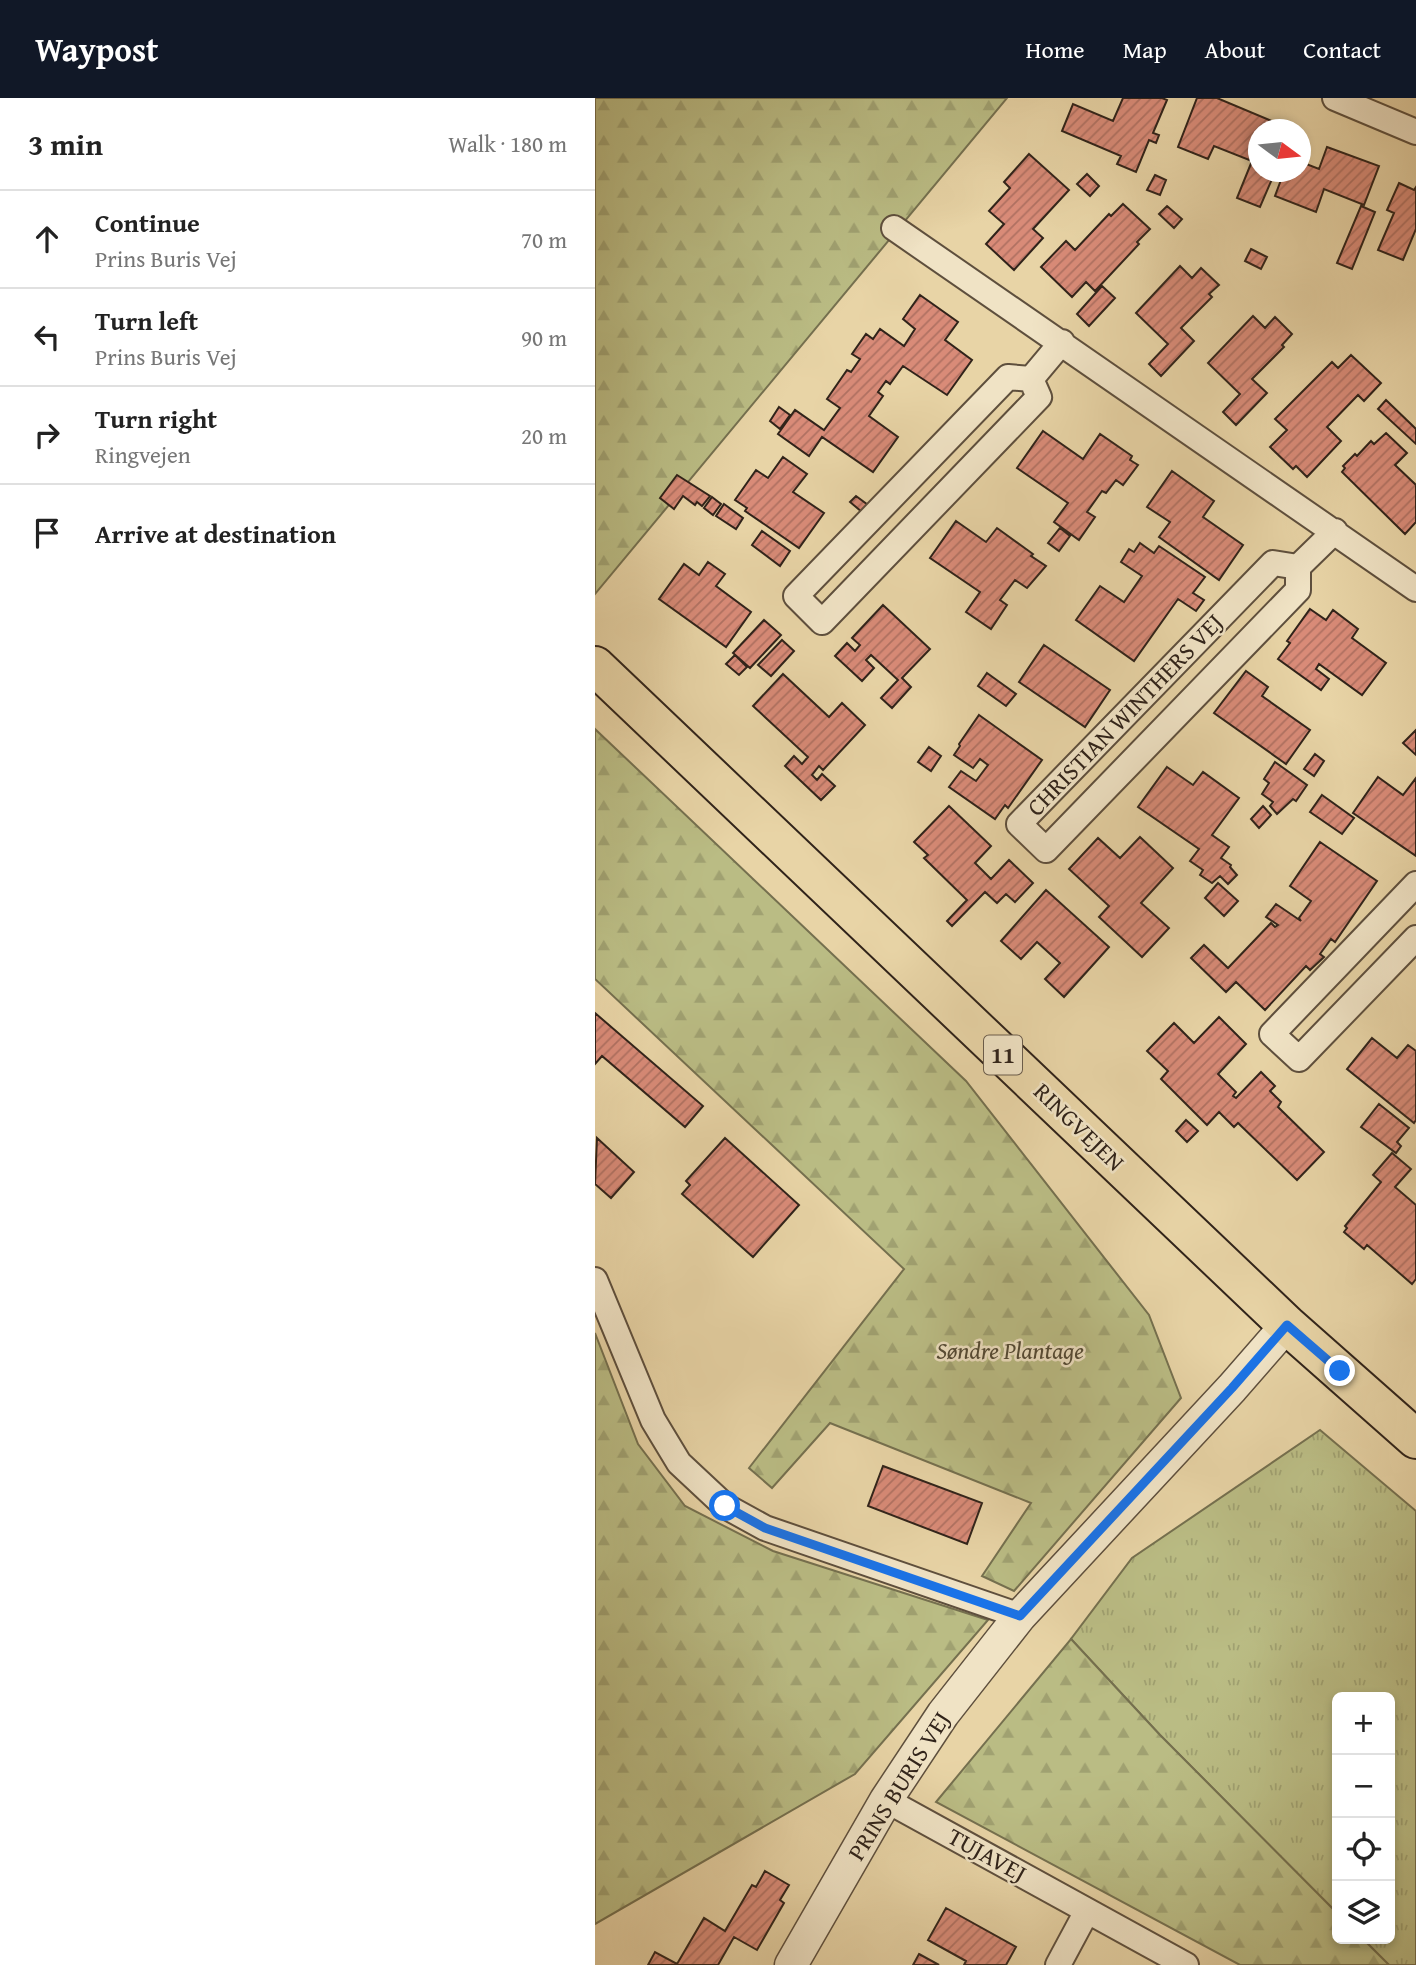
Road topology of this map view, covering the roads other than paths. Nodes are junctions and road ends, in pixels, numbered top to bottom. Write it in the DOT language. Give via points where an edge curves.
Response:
graph roads {
  1 [pos="1335,98"];
  2 [pos="1416,132"];
  3 [pos="894,228"];
  4 [pos="1062,342"];
  5 [pos="1031,379"];
  6 [pos="1335,531"];
  7 [pos="1298,567"];
  8 [pos="1413,581"];
  9 [pos="595,666"];
  10 [pos="1416,884"];
  11 [pos="1416,938"];
  12 [pos="595,1280"];
  13 [pos="1287,1325"];
  14 [pos="1416,1439"];
  15 [pos="1020,1616"];
  16 [pos="886,1800"];
  17 [pos="1087,1911"];
  18 [pos="791,1965"];
  19 [pos="1058,1965"];
  20 [pos="1186,1965"];
  1 -- 2 [label="street"];
  3 -- 4 [label="street"];
  4 -- 5 [label="street"];
  4 -- 6 [label="street"];
  5 -- 5 [label="street" via="1009,377 796,596 822,622 1038,397"];
  6 -- 7 [label="street"];
  6 -- 8 [label="street"];
  7 -- 7 [label="street, CHRISTIAN WINTHERS VEJ" via="1298,590 1046,850 1019,824 1273,563"];
  9 -- 13 [label="main road, RINGVEJEN / 11"];
  10 -- 11 [label="street" via="1272,1034 1299,1059"];
  12 -- 15 [label="street" via="653,1420 680,1463 725,1506 765,1528"];
  13 -- 14 [label="main road, RINGVEJEN / 11"];
  13 -- 15 [label="street, PRINS BURIS VEJ"];
  15 -- 16 [label="street, PRINS BURIS VEJ" via="943,1714"];
  16 -- 17 [label="street, TUJAVEJ"];
  16 -- 18 [label="street, PRINS BURIS VEJ"];
  17 -- 19 [label="street"];
  17 -- 20 [label="street, TUJAVEJ"];
}
